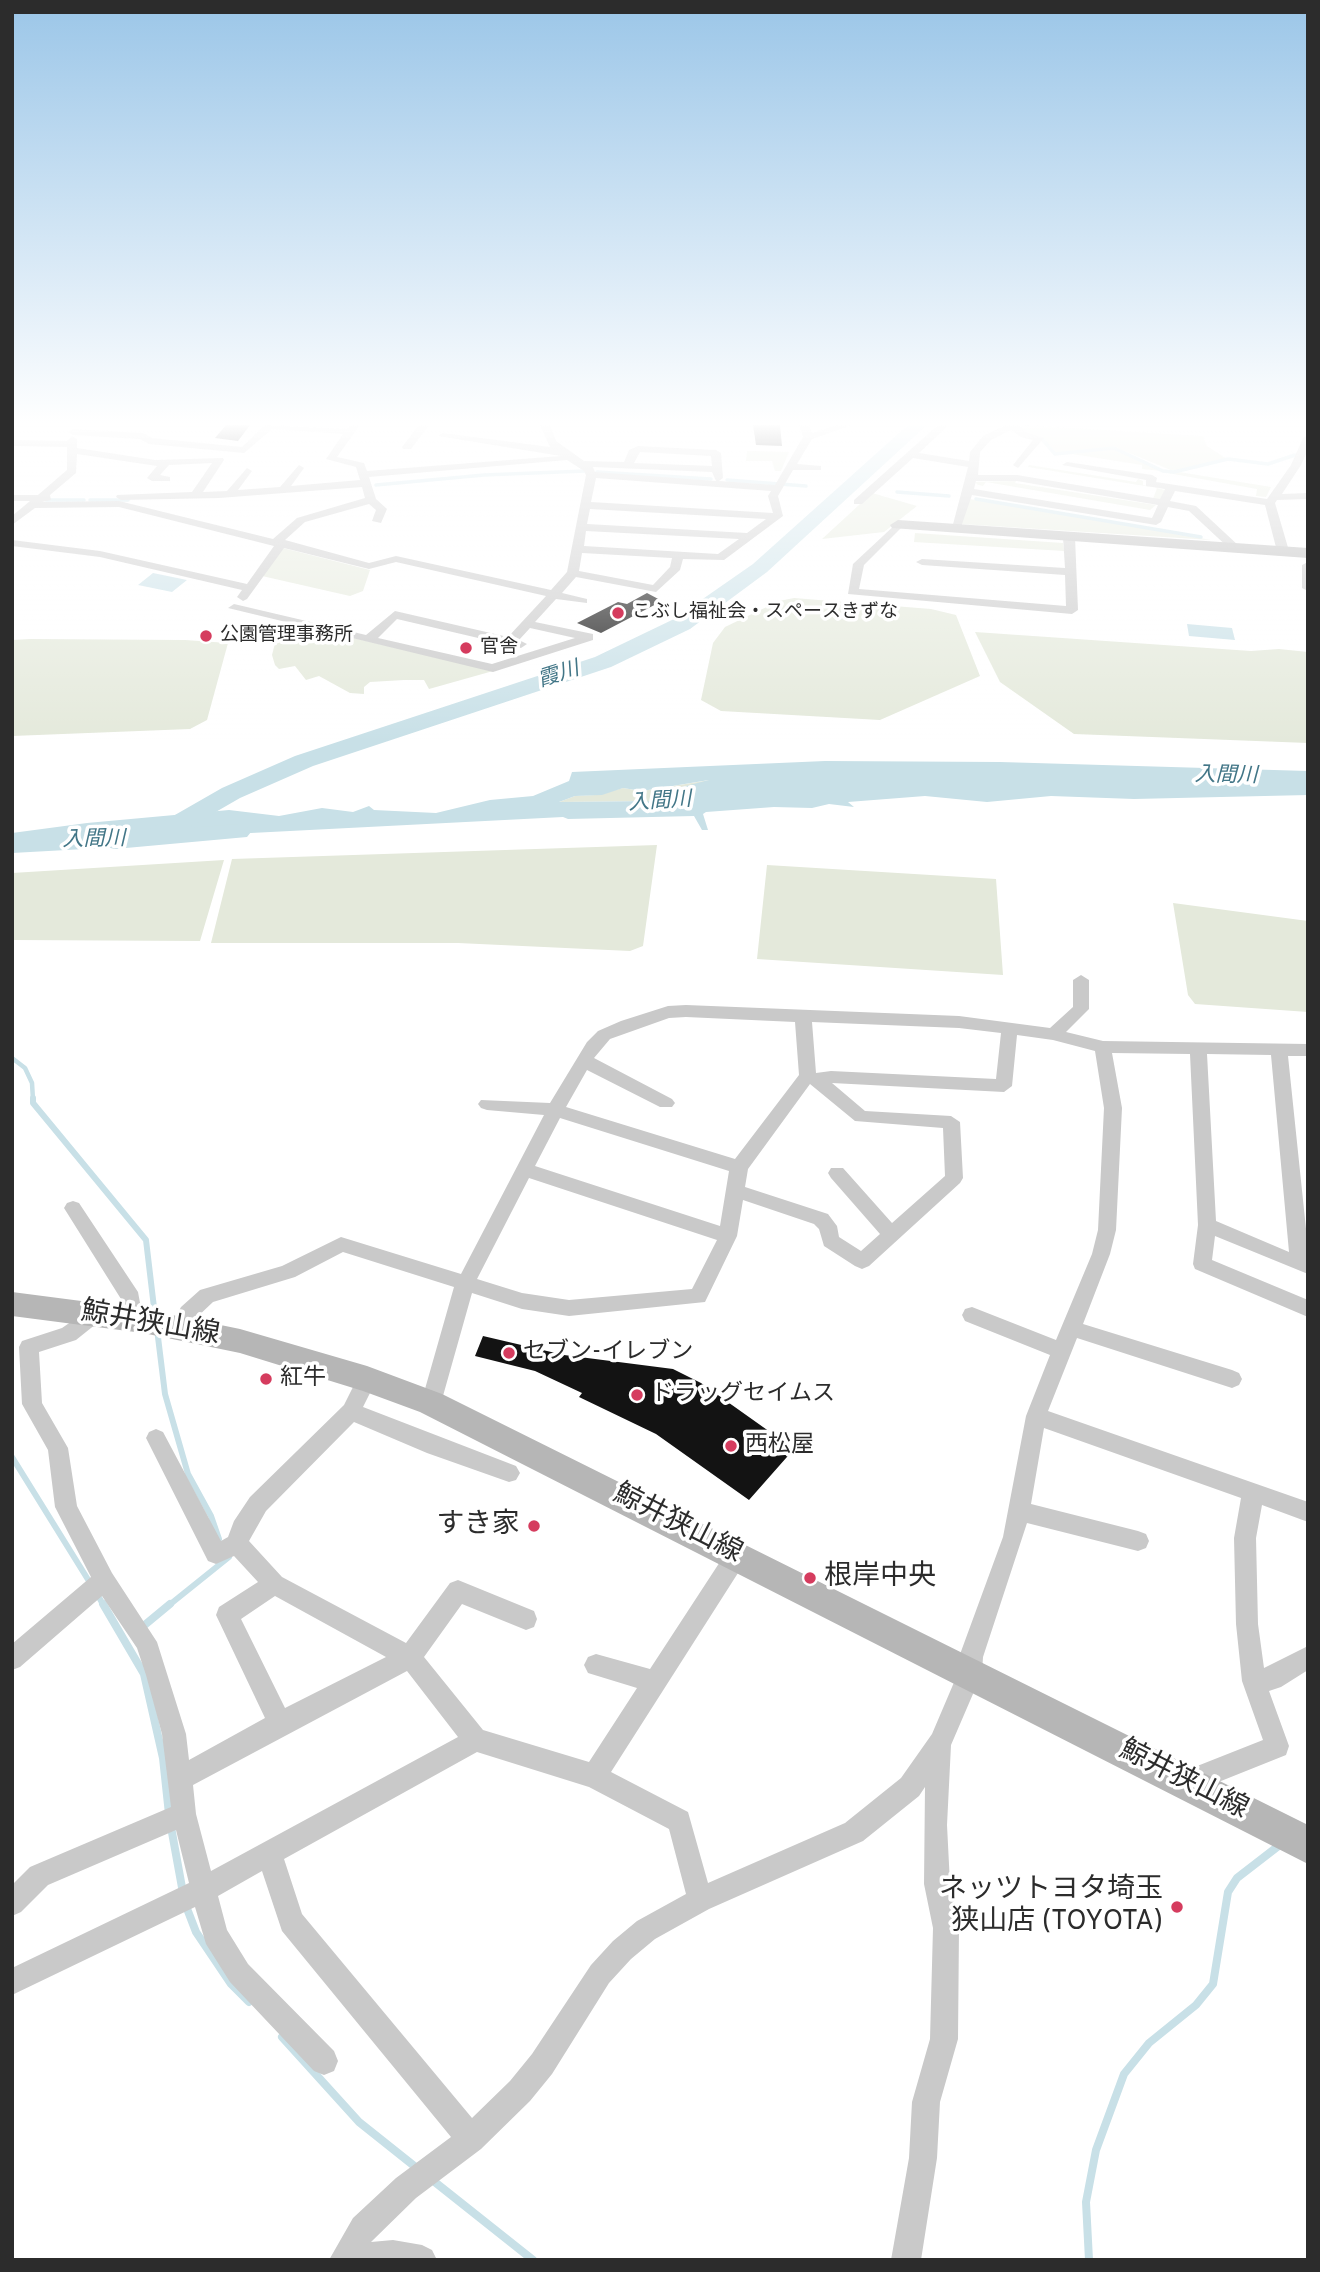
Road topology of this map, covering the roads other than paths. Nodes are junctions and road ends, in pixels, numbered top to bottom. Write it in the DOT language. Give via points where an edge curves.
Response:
graph roads {
  1 [pos="230,531"];
  2 [pos="290,531"];
  3 [pos="580,531"];
  4 [pos="657,531"];
  5 [pos="756,531"];
  6 [pos="892,531"];
  7 [pos="972,531"];
  8 [pos="1217,531"];
  9 [pos="1278,531"];
  10 [pos="750,536"];
  11 [pos="1069,537"];
  12 [pos="12,543"];
  13 [pos="279,543"];
  14 [pos="1235,548"];
  15 [pos="577,550"];
  16 [pos="1283,551"];
  17 [pos="1308,553"];
  18 [pos="678,556"];
  19 [pos="922,562"];
  20 [pos="1308,565"];
  21 [pos="621,568"];
  22 [pos="1071,572"];
  23 [pos="573,573"];
  24 [pos="250,588"];
  25 [pos="1308,588"];
  26 [pos="555,595"];
  27 [pos="583,601"];
  28 [pos="234,608"];
  29 [pos="240,621"];
  30 [pos="528,624"];
  31 [pos="369,639"];
  32 [pos="511,642"];
  33 [pos="549,650"];
  34 [pos="1081,980"];
  35 [pos="803,1016"];
  36 [pos="1010,1028"];
  37 [pos="1053,1034"];
  38 [pos="1103,1047"];
  39 [pos="1198,1048"];
  40 [pos="1279,1050"];
  41 [pos="1308,1050"];
  42 [pos="583,1059"];
  43 [pos="811,1078"];
  44 [pos="666,1103"];
  45 [pos="487,1104"];
  46 [pos="555,1110"];
  47 [pos="739,1167"];
  48 [pos="525,1170"];
  49 [pos="837,1173"];
  50 [pos="1300,1176"];
  51 [pos="736,1191"];
  52 [pos="73,1208"];
  53 [pos="1207,1225"];
  54 [pos="891,1234"];
  55 [pos="728,1236"];
  56 [pos="1304,1266"];
  57 [pos="465,1284"];
  58 [pos="12,1304"];
  59 [pos="1308,1309"];
  60 [pos="94,1314"];
  61 [pos="972,1315"];
  62 [pos="156,1324"];
  63 [pos="1070,1328"];
  64 [pos="21,1349"];
  65 [pos="1061,1351"];
  66 [pos="368,1379"];
  67 [pos="1232,1379"];
  68 [pos="431,1403"];
  69 [pos="351,1411"];
  70 [pos="1036,1416"];
  71 [pos="156,1438"];
  72 [pos="509,1473"];
  73 [pos="1253,1493"];
  74 [pos="1020,1511"];
  75 [pos="1308,1512"];
  76 [pos="1138,1541"];
  77 [pos="237,1544"];
  78 [pos="737,1555"];
  79 [pos="104,1580"];
  80 [pos="274,1584"];
  81 [pos="526,1619"];
  82 [pos="410,1657"];
  83 [pos="1308,1657"];
  84 [pos="12,1659"];
  85 [pos="596,1665"];
  86 [pos="970,1673"];
  87 [pos="1254,1681"];
  88 [pos="656,1682"];
  89 [pos="280,1723"];
  90 [pos="476,1740"];
  91 [pos="940,1742"];
  92 [pos="594,1776"];
  93 [pos="179,1779"];
  94 [pos="1186,1783"];
  95 [pos="184,1814"];
  96 [pos="1294,1838"];
  97 [pos="270,1853"];
  98 [pos="202,1891"];
  99 [pos="700,1900"];
  100 [pos="12,1903"];
  101 [pos="12,1982"];
  102 [pos="324,2062"];
  103 [pos="471,2139"];
  104 [pos="347,2259"];
  105 [pos="422,2260"];
  106 [pos="906,2260"];
  1 -- 13 [label="street"];
  2 -- 13 [label="street"];
  3 -- 15 [label="street"];
  4 -- 10 [label="street"];
  5 -- 10 [label="street"];
  6 -- 22 [label="street" via="859,564 852,592 1072,610"];
  7 -- 11 [label="main road"];
  8 -- 14 [label="street"];
  9 -- 16 [label="street"];
  10 -- 18 [label="street" via="720,558"];
  11 -- 14 [label="main road"];
  11 -- 22 [label="street"];
  12 -- 24 [label="street" via="100,554"];
  13 -- 24 [label="street"];
  13 -- 26 [label="street" via="369,566 396,559"];
  14 -- 16 [label="main road"];
  15 -- 21 [label="street"];
  15 -- 23 [label="street"];
  16 -- 17 [label="main road"];
  18 -- 21 [label="street"];
  18 -- 21 [label="street" via="676,568 656,589"];
  19 -- 22 [label="street"];
  20 -- 25 [label="street"];
  21 -- 23 [label="street"];
  23 -- 26 [label="street"];
  24 -- 28 [label="street"];
  26 -- 27 [label="street"];
  26 -- 30 [label="street"];
  28 -- 29 [label="street"];
  28 -- 31 [label="street"];
  30 -- 32 [label="street"];
  30 -- 33 [label="street" via="589,637"];
  31 -- 32 [label="street" via="395,615"];
  31 -- 33 [label="street" via="493,668"];
  32 -- 33 [label="street"];
  34 -- 37 [label="street" via="1082,1009"];
  35 -- 36 [label="street"];
  35 -- 42 [label="street" via="668,1012 604,1035"];
  35 -- 43 [label="street"];
  36 -- 37 [label="street"];
  36 -- 43 [label="street" via="1004,1086"];
  37 -- 38 [label="street"];
  38 -- 39 [label="street"];
  38 -- 63 [label="street" via="1113,1108 1107,1230"];
  39 -- 40 [label="street"];
  39 -- 53 [label="street"];
  40 -- 41 [label="street"];
  40 -- 50 [label="street"];
  42 -- 44 [label="street"];
  42 -- 46 [label="street"];
  43 -- 47 [label="street"];
  43 -- 54 [label="street" via="862,1117 951,1122 954,1178"];
  45 -- 46 [label="street"];
  46 -- 47 [label="street"];
  46 -- 48 [label="street"];
  47 -- 51 [label="street"];
  48 -- 55 [label="street"];
  48 -- 57 [label="street"];
  49 -- 54 [label="street"];
  50 -- 56 [label="street"];
  51 -- 54 [label="street" via="821,1219 831,1241 862,1261"];
  51 -- 55 [label="street"];
  52 -- 62 [label="street" via="131,1298"];
  53 -- 56 [label="street"];
  53 -- 59 [label="street" via="1202,1264"];
  55 -- 57 [label="street" via="698,1296 569,1308 522,1301"];
  57 -- 62 [label="street" via="341,1244 288,1272 206,1296 188,1313"];
  57 -- 68 [label="street"];
  58 -- 60 [label="main road, 鯨井狭山線"];
  60 -- 62 [label="main road, 鯨井狭山線"];
  60 -- 64 [label="street" via="69,1334"];
  61 -- 65 [label="street"];
  62 -- 66 [label="main road, 鯨井狭山線" via="240,1341"];
  63 -- 65 [label="street"];
  63 -- 67 [label="street"];
  64 -- 79 [label="street" via="32,1404 58,1448 66,1507"];
  65 -- 70 [label="street"];
  66 -- 68 [label="main road, 鯨井狭山線"];
  66 -- 69 [label="street"];
  68 -- 78 [label="main road, 鯨井狭山線"];
  69 -- 72 [label="street"];
  69 -- 77 [label="street" via="258,1504"];
  70 -- 73 [label="street"];
  70 -- 74 [label="street"];
  71 -- 77 [label="street" via="216,1553"];
  73 -- 75 [label="street"];
  73 -- 87 [label="street" via="1245,1538"];
  74 -- 76 [label="street"];
  74 -- 86 [label="street" via="971,1657"];
  77 -- 80 [label="street"];
  78 -- 86 [label="main road, 鯨井狭山線"];
  78 -- 88 [label="street"];
  79 -- 84 [label="street"];
  79 -- 93 [label="street" via="139,1631 163,1689"];
  80 -- 82 [label="street"];
  80 -- 89 [label="street" via="227,1615"];
  81 -- 82 [label="street" via="458,1591"];
  82 -- 89 [label="street"];
  82 -- 90 [label="street"];
  83 -- 87 [label="street" via="1273,1679"];
  85 -- 88 [label="street"];
  86 -- 91 [label="street"];
  86 -- 94 [label="main road, 鯨井狭山線"];
  87 -- 94 [label="street" via="1277,1746"];
  88 -- 92 [label="street"];
  89 -- 93 [label="street"];
  90 -- 92 [label="street"];
  90 -- 97 [label="street"];
  91 -- 99 [label="street" via="910,1787 854,1832"];
  91 -- 106 [label="street" via="935,1825 937,1884 946,1928 944,2039 926,2102 923,2158"];
  92 -- 99 [label="street" via="679,1821"];
  93 -- 95 [label="street"];
  94 -- 96 [label="main road, 鯨井狭山線"];
  95 -- 98 [label="street"];
  95 -- 100 [label="street" via="39,1876"];
  97 -- 98 [label="street"];
  97 -- 103 [label="street" via="291,1922"];
  98 -- 101 [label="street"];
  98 -- 102 [label="street" via="215,1935 239,1973"];
  99 -- 103 [label="street" via="646,1930 622,1950 600,1974 542,2064"];
  103 -- 104 [label="street" via="406,2188 363,2228"];
  104 -- 105 [label="street" via="393,2255"];
}
